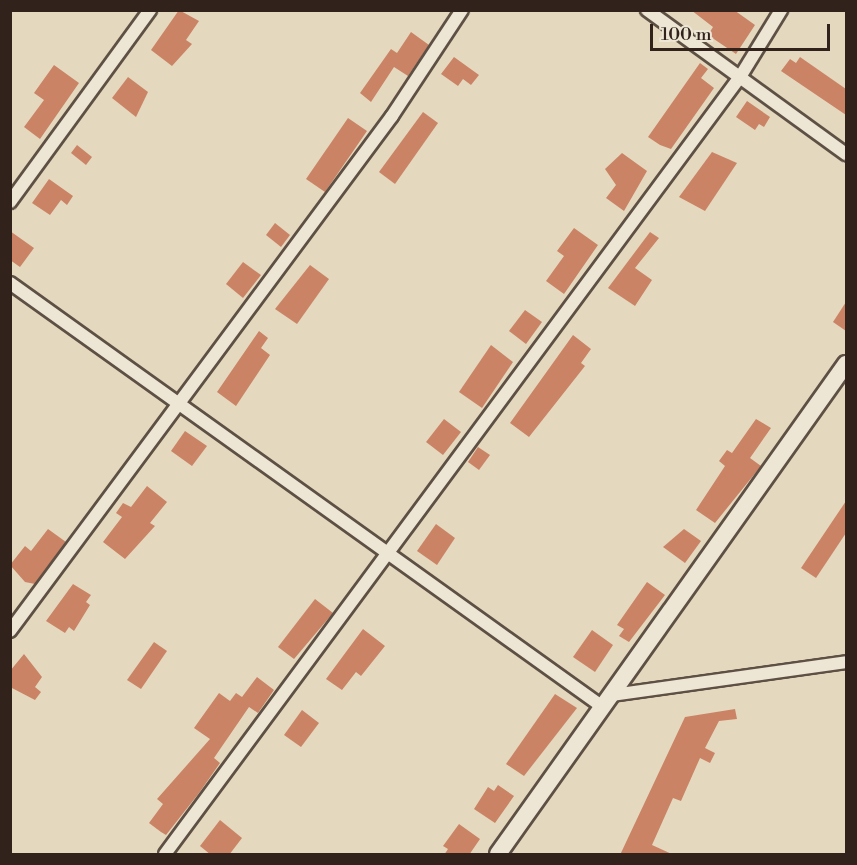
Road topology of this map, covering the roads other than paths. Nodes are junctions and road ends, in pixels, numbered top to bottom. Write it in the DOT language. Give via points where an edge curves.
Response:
graph roads {
  1 [pos="150,10"];
  2 [pos="462,10"];
  3 [pos="647,10"];
  4 [pos="781,10"];
  5 [pos="740,77"];
  6 [pos="846,154"];
  7 [pos="10,202"];
  8 [pos="10,284"];
  9 [pos="846,364"];
  10 [pos="177,408"];
  11 [pos="387,554"];
  12 [pos="10,631"];
  13 [pos="846,662"];
  14 [pos="607,701"];
  15 [pos="165,855"];
  16 [pos="498,855"];
  1 -- 7 [label="street"];
  2 -- 10 [label="street" via="392,116"];
  3 -- 5 [label="street"];
  4 -- 5 [label="street"];
  5 -- 6 [label="street"];
  5 -- 11 [label="street"];
  8 -- 10 [label="street"];
  9 -- 14 [label="street"];
  10 -- 11 [label="street"];
  10 -- 12 [label="street"];
  11 -- 14 [label="street"];
  11 -- 15 [label="street"];
  13 -- 14 [label="street"];
  14 -- 16 [label="street"];
}
